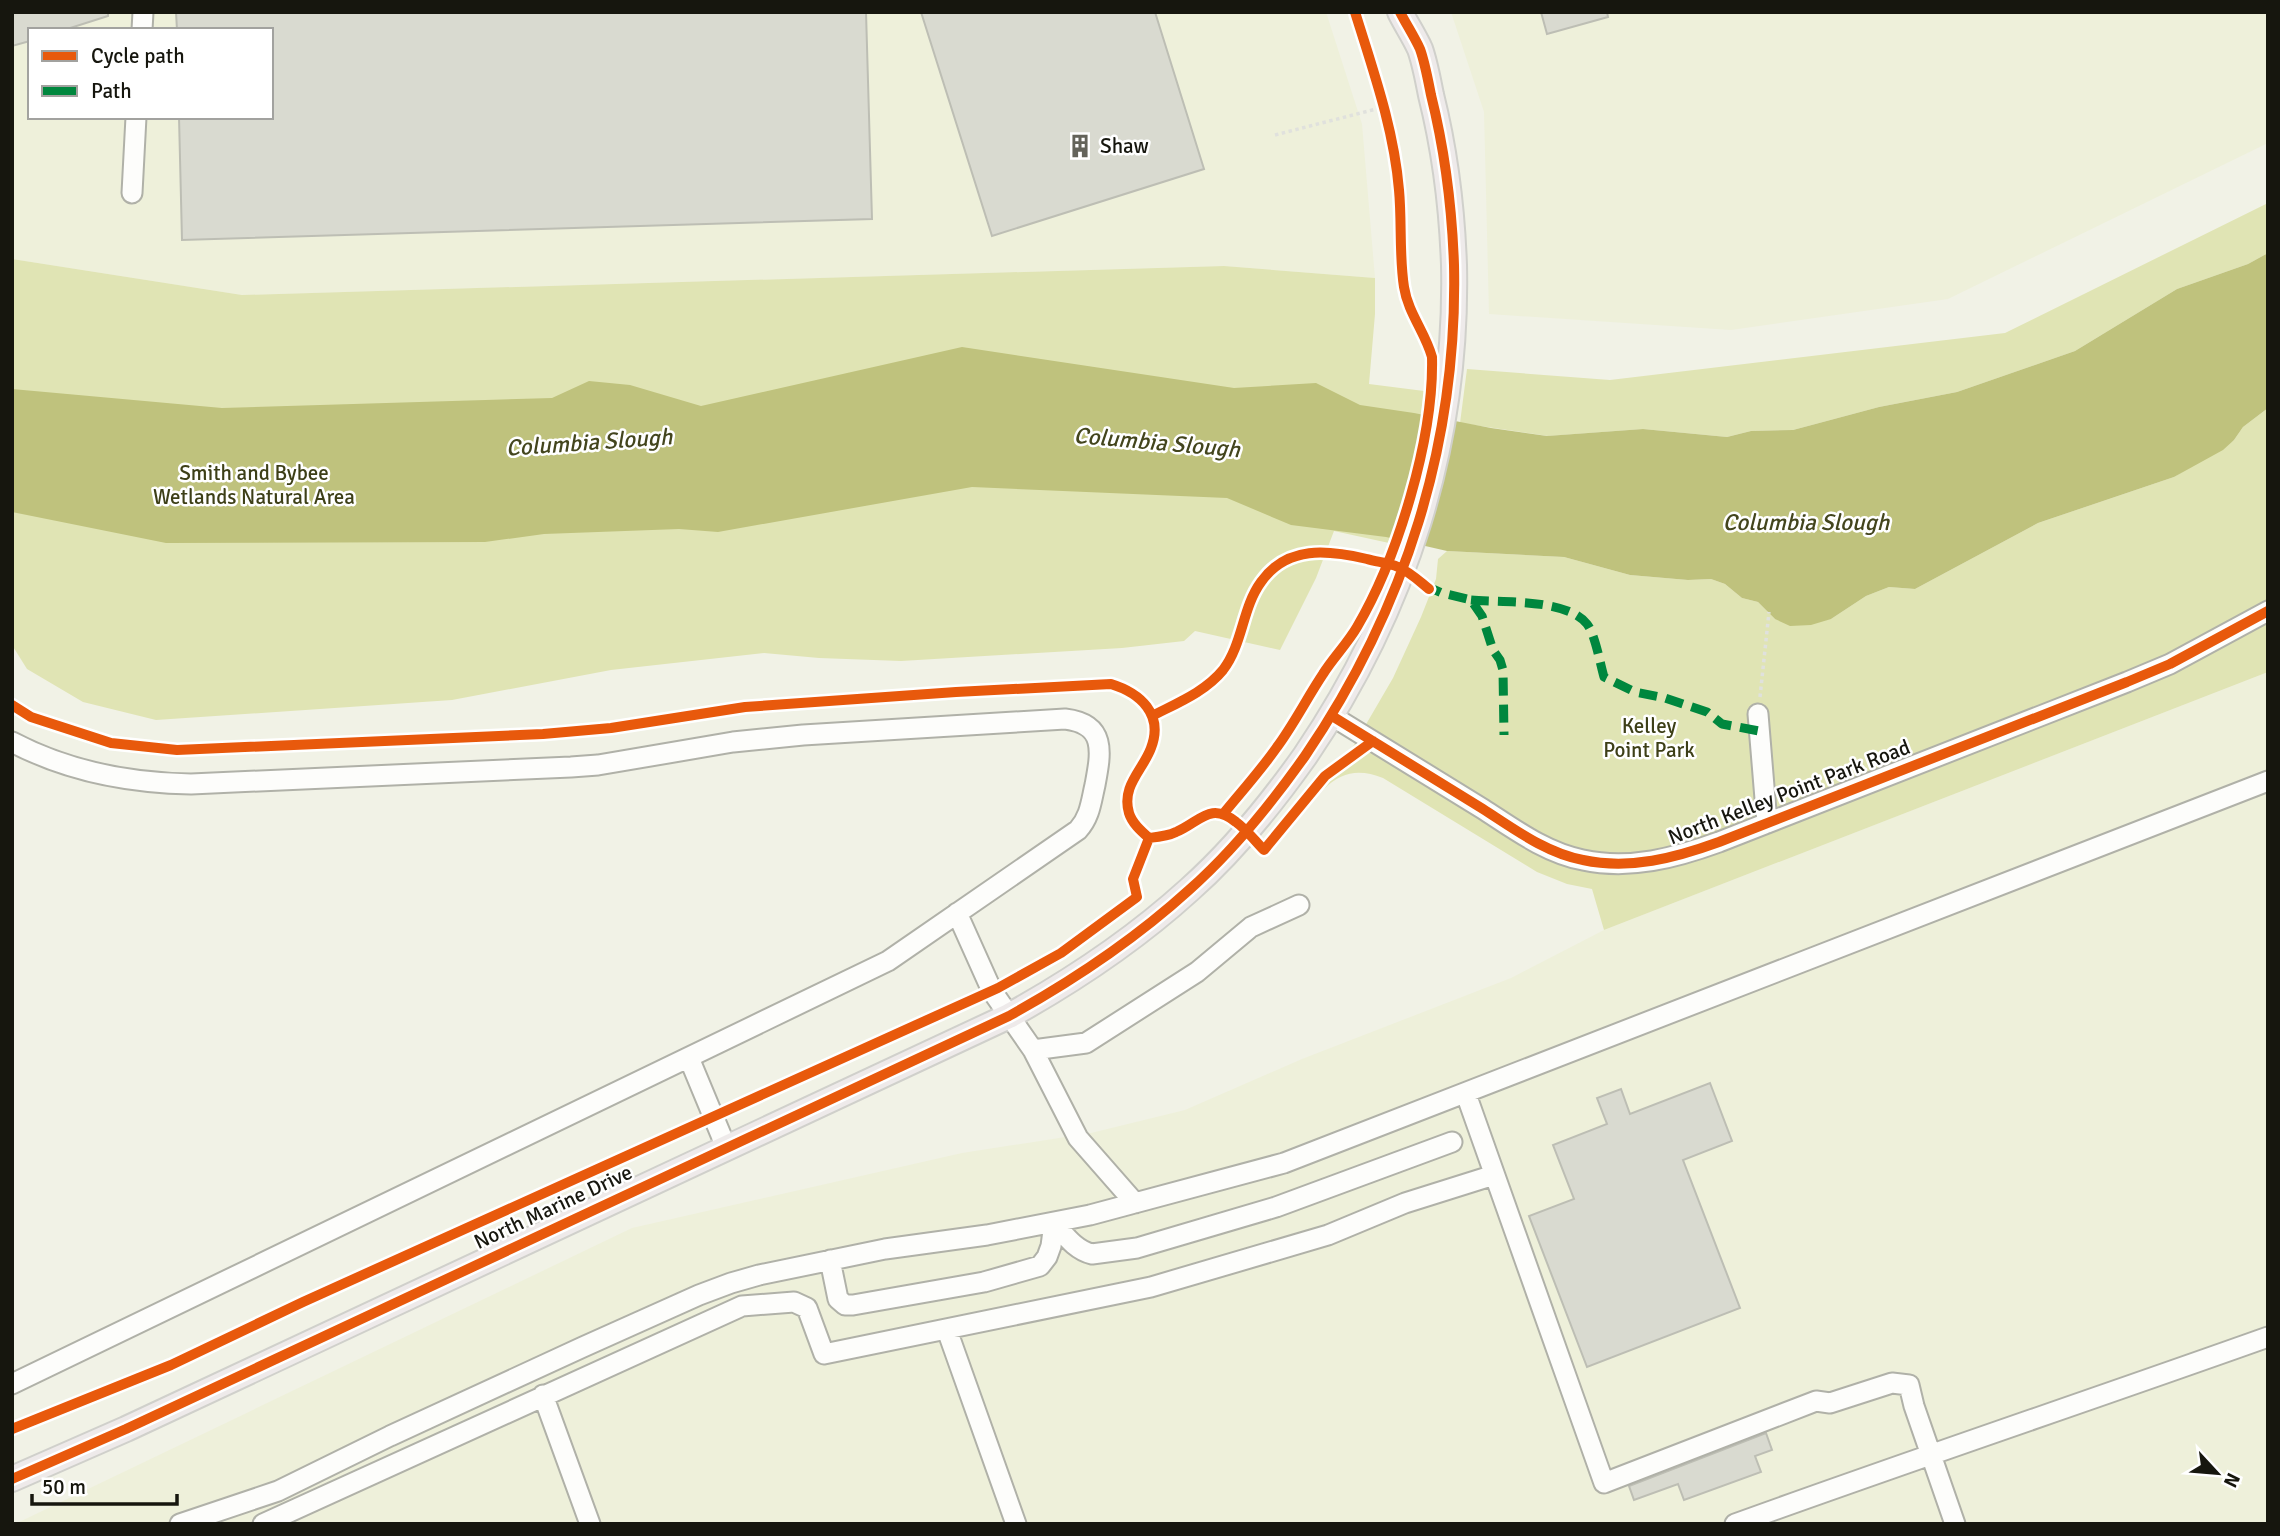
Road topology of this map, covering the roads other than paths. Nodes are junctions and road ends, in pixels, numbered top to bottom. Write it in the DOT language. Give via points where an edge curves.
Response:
graph roads {
  1 [pos="1400,12"];
  2 [pos="1419,12"];
  3 [pos="1420,50"];
  4 [pos="136,119"];
  5 [pos="132,193"];
  6 [pos="2268,611"];
  7 [pos="1758,713"];
  8 [pos="1332,716"];
  9 [pos="12,742"];
  10 [pos="2268,780"];
  11 [pos="1767,823"];
  12 [pos="1299,905"];
  13 [pos="957,913"];
  14 [pos="1009,1016"];
  15 [pos="1032,1051"];
  16 [pos="689,1058"];
  17 [pos="1466,1094"];
  18 [pos="1452,1142"];
  19 [pos="726,1147"];
  20 [pos="1494,1175"];
  21 [pos="1135,1203"];
  22 [pos="1054,1223"];
  23 [pos="830,1260"];
  24 [pos="947,1330"];
  25 [pos="2268,1337"];
  26 [pos="12,1384"];
  27 [pos="543,1395"];
  28 [pos="1930,1453"];
  29 [pos="12,1479"];
  30 [pos="180,1524"];
  31 [pos="263,1524"];
  32 [pos="590,1524"];
  33 [pos="1016,1524"];
  34 [pos="1735,1524"];
  35 [pos="1955,1524"];
  1 -- 3 [label="main road"];
  2 -- 3 [label="main road"];
  3 -- 8 [label="main road, North Marine Drive" via="1438,121 1450,198 1454,284 1450,375 1437,450 1409,556"];
  4 -- 5 [label="street"];
  6 -- 11 [label="street, North Kelley Point Park Road" via="2170,664"];
  7 -- 11 [label="street"];
  8 -- 11 [label="street, North Kelley Point Park Road" via="1542,845 1582,860 1654,862"];
  8 -- 14 [label="main road, North Marine Drive" via="1247,832 1190,889 1123,945"];
  9 -- 13 [label="street" via="68,765 117,777 211,784 598,765 809,735 1065,719 1086,726 1101,750 1087,820"];
  10 -- 17 [label="street"];
  12 -- 15 [label="street" via="1251,927 1197,972 1086,1043"];
  13 -- 14 [label="street" via="992,991"];
  13 -- 16 [label="street" via="888,961"];
  14 -- 15 [label="street"];
  14 -- 19 [label="main road, North Marine Drive"];
  15 -- 21 [label="street" via="1078,1138"];
  16 -- 19 [label="street"];
  16 -- 26 [label="street"];
  17 -- 20 [label="street"];
  17 -- 21 [label="street" via="1284,1163"];
  18 -- 22 [label="street" via="1276,1207 1137,1248 1085,1253"];
  19 -- 29 [label="main road, North Marine Drive"];
  20 -- 24 [label="street" via="1405,1203 1328,1235 1151,1287"];
  20 -- 28 [label="street" via="1604,1483 1823,1402 1892,1382 1909,1385"];
  21 -- 22 [label="street"];
  22 -- 23 [label="street"];
  22 -- 23 [label="street" via="1051,1246 1040,1266 984,1282 853,1305 838,1299"];
  23 -- 30 [label="street" via="759,1275 699,1295 278,1491"];
  24 -- 27 [label="street" via="824,1354 807,1308 794,1302 742,1307"];
  24 -- 33 [label="street"];
  25 -- 28 [label="street"];
  27 -- 31 [label="street"];
  27 -- 32 [label="street"];
  28 -- 34 [label="street"];
  28 -- 35 [label="street"];
}
